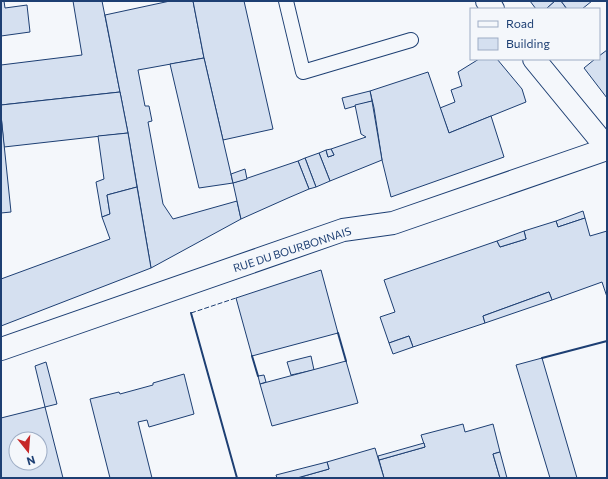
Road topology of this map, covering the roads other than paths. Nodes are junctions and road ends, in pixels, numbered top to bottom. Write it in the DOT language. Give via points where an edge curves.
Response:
graph roads {
  1 [pos="286,1"];
  2 [pos="411,40"];
  3 [pos="535,60"];
  4 [pos="607,149"];
  5 [pos="1,349"];
  1 -- 2 [label="lane" via="303,72"];
  3 -- 4 [label="street"];
  4 -- 5 [label="street, RUE DU BOURBONNAIS" via="393,223 343,230"];
}
